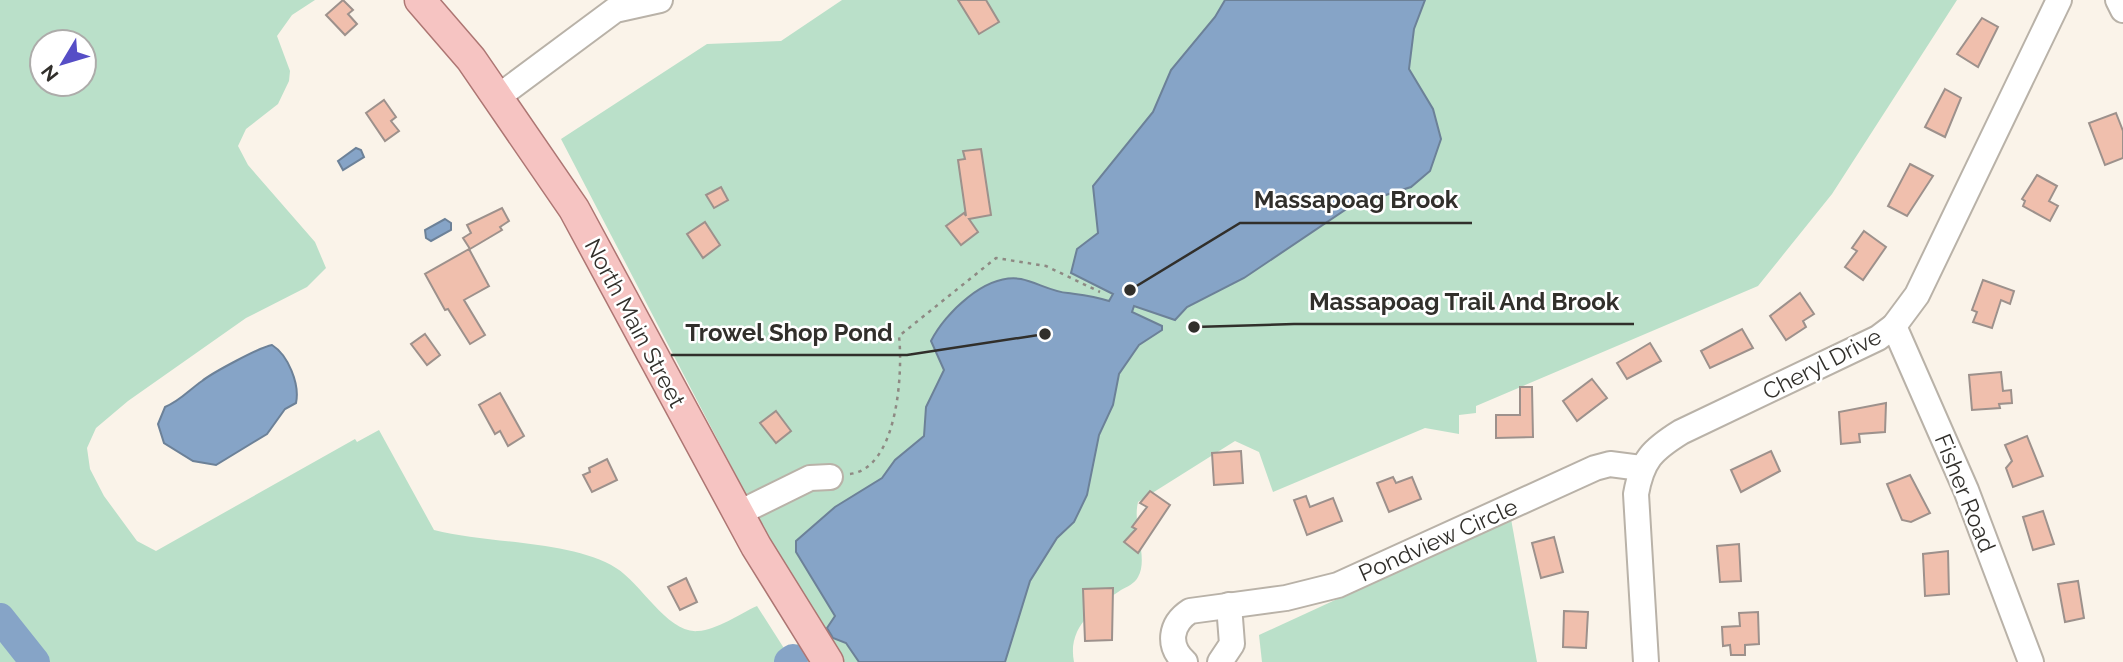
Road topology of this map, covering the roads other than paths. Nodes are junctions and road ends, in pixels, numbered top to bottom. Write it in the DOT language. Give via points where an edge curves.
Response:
graph roads {
  1 [pos="420,0"];
  2 [pos="660,0"];
  3 [pos="2059,0"];
  4 [pos="2118,0"];
  5 [pos="2123,10"];
  6 [pos="498,97"];
  7 [pos="1894,326"];
  8 [pos="1641,468"];
  9 [pos="830,477"];
  10 [pos="739,513"];
  11 [pos="1229,605"];
  12 [pos="828,662"];
  13 [pos="1185,662"];
  14 [pos="1220,662"];
  15 [pos="1646,662"];
  16 [pos="2031,662"];
  1 -- 6 [label="main road, North Main Street"];
  2 -- 6 [label="street" via="615,10"];
  3 -- 7 [label="street, Cheryl Drive" via="1917,295"];
  4 -- 5 [label="street"];
  6 -- 10 [label="main road, North Main Street" via="574,209"];
  7 -- 8 [label="street, Cheryl Drive" via="1865,345 1681,432"];
  7 -- 16 [label="street, Fisher Road" via="1966,489"];
  8 -- 11 [label="street, Pondview Circle" via="1618,464 1595,468 1338,585"];
  8 -- 15 [label="street" via="1636,494"];
  9 -- 10 [label="street" via="810,478"];
  10 -- 12 [label="main road, North Main Street"];
  11 -- 13 [label="street, Pondview Circle" via="1196,609 1180,619 1173,642"];
  11 -- 14 [label="street" via="1231,644"];
}
